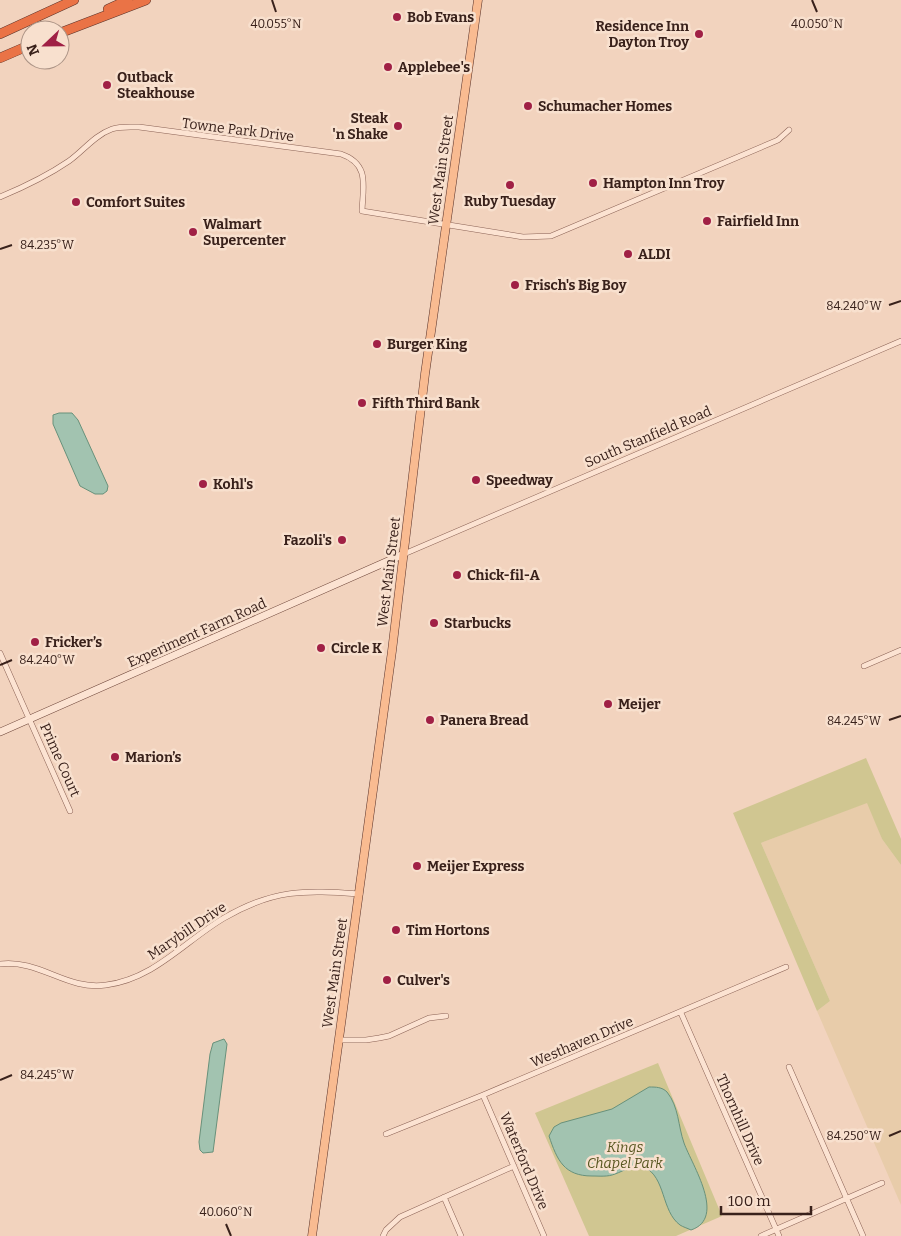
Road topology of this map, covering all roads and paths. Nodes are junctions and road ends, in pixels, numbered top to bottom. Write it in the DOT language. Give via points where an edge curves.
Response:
graph roads {
  1 [pos="74,0"];
  2 [pos="128,0"];
  3 [pos="146,0"];
  4 [pos="478,0"];
  5 [pos="70,27"];
  6 [pos="70,28"];
  7 [pos="0,34"];
  8 [pos="20,49"];
  9 [pos="0,58"];
  10 [pos="789,130"];
  11 [pos="0,197"];
  12 [pos="446,224"];
  13 [pos="901,341"];
  14 [pos="404,554"];
  15 [pos="901,650"];
  16 [pos="0,653"];
  17 [pos="864,666"];
  18 [pos="29,719"];
  19 [pos="0,732"];
  20 [pos="70,811"];
  21 [pos="360,894"];
  22 [pos="0,964"];
  23 [pos="786,967"];
  24 [pos="681,1013"];
  25 [pos="446,1016"];
  26 [pos="338,1040"];
  27 [pos="789,1067"];
  28 [pos="483,1095"];
  29 [pos="386,1134"];
  30 [pos="514,1166"];
  31 [pos="882,1183"];
  32 [pos="444,1197"];
  33 [pos="847,1198"];
  34 [pos="776,1229"];
  35 [pos="312,1236"];
  36 [pos="383,1236"];
  37 [pos="461,1236"];
  38 [pos="544,1236"];
  39 [pos="761,1236"];
  40 [pos="779,1236"];
  41 [pos="863,1236"];
  1 -- 7 [label="highway"];
  2 -- 5 [label="highway"];
  3 -- 6 [label="highway"];
  4 -- 12 [label="main road, West Main Street"];
  8 -- 9 [label="highway"];
  10 -- 12 [label="street" via="778,140 552,236 523,237"];
  11 -- 12 [label="street, Towne Park Drive" via="55,170 103,133 119,127 139,127 341,154 351,158 363,175 362,211"];
  12 -- 14 [label="main road, West Main Street"];
  13 -- 14 [label="street, South Stanfield Road"];
  14 -- 18 [label="street, Experiment Farm Road"];
  14 -- 21 [label="main road, West Main Street"];
  15 -- 17 [label="street"];
  16 -- 18 [label="street"];
  18 -- 19 [label="street, Experiment Farm Road"];
  18 -- 20 [label="street, Prime Court"];
  21 -- 22 [label="street, Marybill Drive" via="317,891 274,896 223,919 152,968 106,985 70,982 30,965"];
  21 -- 26 [label="main road, West Main Street"];
  23 -- 24 [label="street, Westhaven Drive"];
  24 -- 28 [label="street, Westhaven Drive"];
  24 -- 34 [label="street, Thornhill Drive"];
  25 -- 26 [label="street" via="429,1018 389,1036"];
  26 -- 35 [label="main road, West Main Street"];
  27 -- 33 [label="street"];
  28 -- 29 [label="street, Westhaven Drive"];
  28 -- 30 [label="street, Waterford Drive"];
  30 -- 32 [label="street"];
  30 -- 38 [label="street, Waterford Drive"];
  31 -- 33 [label="street"];
  32 -- 36 [label="street" via="400,1217"];
  32 -- 37 [label="street"];
  33 -- 34 [label="street"];
  33 -- 41 [label="street"];
  34 -- 39 [label="street"];
  34 -- 40 [label="street, Thornhill Drive"];
}
